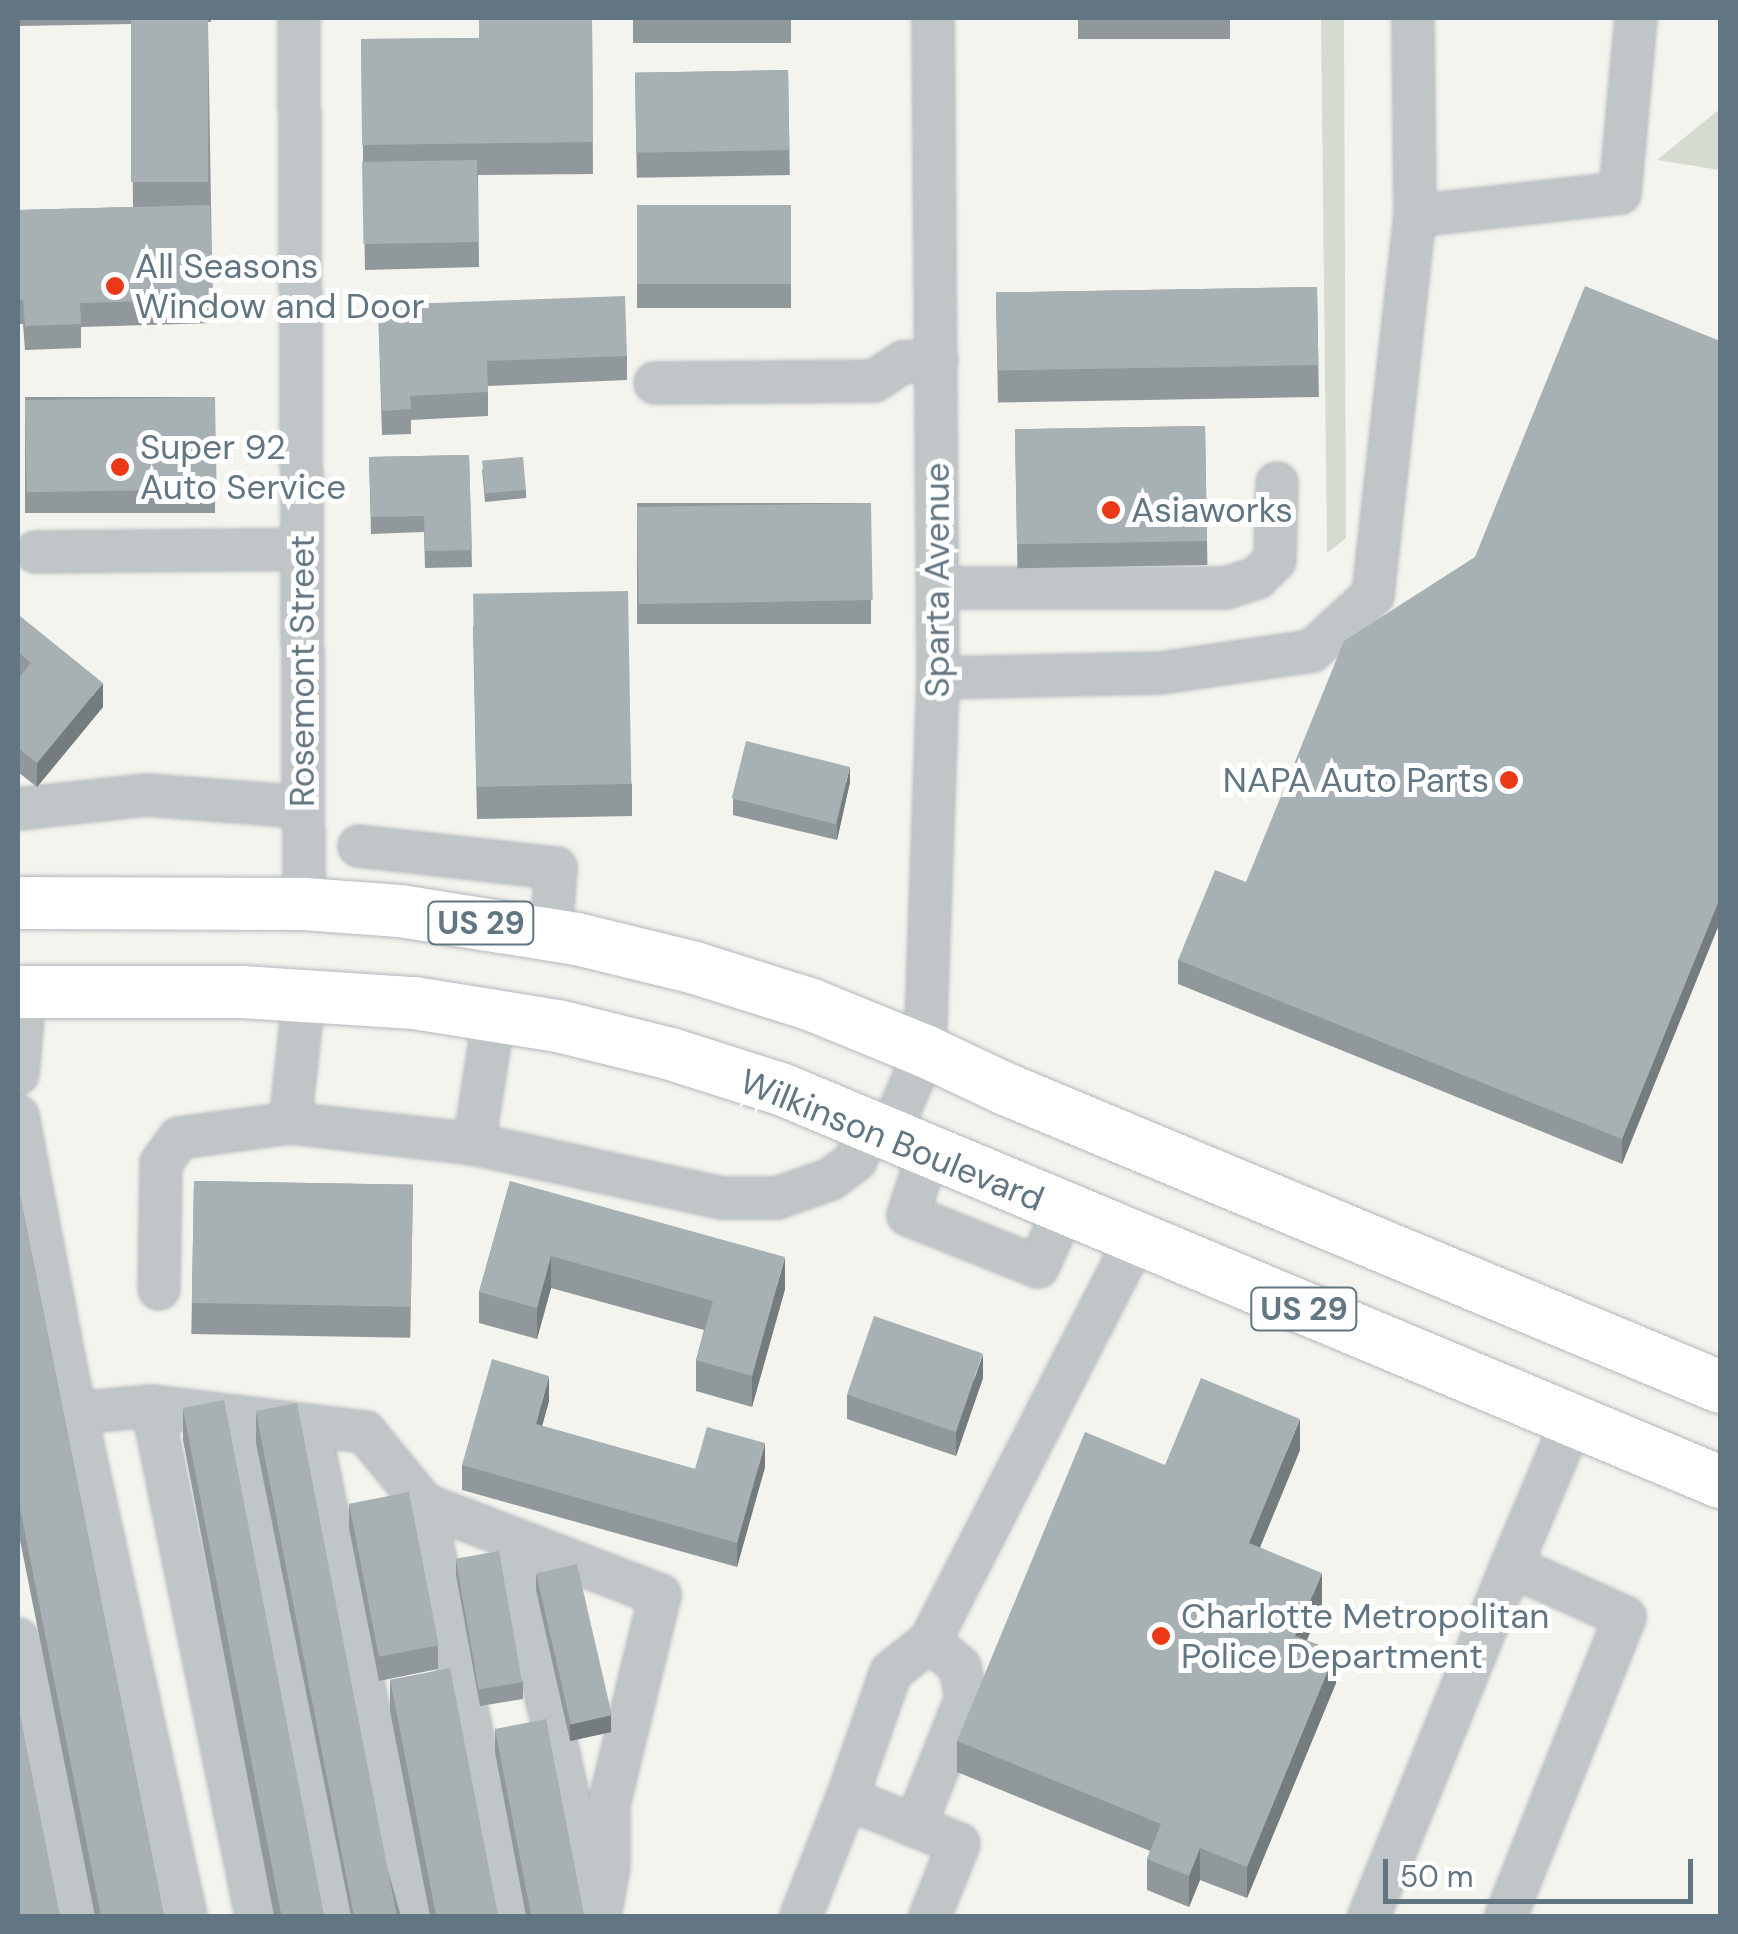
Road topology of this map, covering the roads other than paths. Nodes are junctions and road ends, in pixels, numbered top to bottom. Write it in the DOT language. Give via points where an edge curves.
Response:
graph roads {
  1 [pos="299,18"];
  2 [pos="933,18"];
  3 [pos="1412,18"];
  4 [pos="1636,18"];
  5 [pos="1415,216"];
  6 [pos="937,362"];
  7 [pos="655,383"];
  8 [pos="1277,483"];
  9 [pos="302,549"];
  10 [pos="36,552"];
  11 [pos="938,588"];
  12 [pos="938,678"];
  13 [pos="303,806"];
  14 [pos="18,808"];
  15 [pos="359,846"];
  16 [pos="402,851"];
  17 [pos="18,904"];
  18 [pos="304,904"];
  19 [pos="400,911"];
  20 [pos="551,934"];
  21 [pos="21,992"];
  22 [pos="304,996"];
  23 [pos="494,1016"];
  24 [pos="926,1050"];
  25 [pos="18,1074"];
  26 [pos="18,1116"];
  27 [pos="290,1124"];
  28 [pos="896,1137"];
  29 [pos="474,1144"];
  30 [pos="1135,1240"];
  31 [pos="159,1289"];
  32 [pos="1720,1386"];
  33 [pos="152,1406"];
  34 [pos="76,1413"];
  35 [pos="238,1416"];
  36 [pos="1574,1420"];
  37 [pos="309,1425"];
  38 [pos="1720,1482"];
  39 [pos="424,1504"];
  40 [pos="512,1540"];
  41 [pos="1512,1566"];
  42 [pos="18,1639"];
  43 [pos="930,1641"];
  44 [pos="848,1798"];
  45 [pos="915,1826"];
  46 [pos="76,1916"];
  47 [pos="186,1916"];
  48 [pos="256,1916"];
  49 [pos="335,1916"];
  50 [pos="412,1916"];
  51 [pos="510,1916"];
  52 [pos="597,1916"];
  53 [pos="801,1916"];
  54 [pos="930,1916"];
  55 [pos="1370,1916"];
  56 [pos="1506,1916"];
  1 -- 9 [label="street, Rosemont Street"];
  2 -- 6 [label="street, Sparta Avenue"];
  3 -- 5 [label="street"];
  4 -- 5 [label="street" via="1620,193"];
  5 -- 12 [label="street" via="1373,595 1312,651 1161,673"];
  6 -- 7 [label="street" via="903,362 874,382"];
  6 -- 11 [label="street, Sparta Avenue"];
  8 -- 11 [label="street" via="1276,560 1256,578 1226,588"];
  9 -- 10 [label="street"];
  9 -- 13 [label="street, Rosemont Street"];
  11 -- 12 [label="street, Sparta Avenue"];
  12 -- 24 [label="street, Sparta Avenue"];
  13 -- 14 [label="street" via="147,795"];
  13 -- 18 [label="street, Rosemont Street"];
  15 -- 16 [label="street"];
  16 -- 19 [label="street"];
  16 -- 20 [label="street" via="556,868"];
  17 -- 18 [label="main road, US 29"];
  18 -- 19 [label="main road, US 29"];
  19 -- 20 [label="main road, US 29"];
  20 -- 24 [label="main road, US 29" via="696,968"];
  21 -- 22 [label="main road, Wilkinson Boulevard / US 29"];
  21 -- 25 [label="street"];
  22 -- 23 [label="main road, Wilkinson Boulevard / US 29"];
  22 -- 27 [label="street"];
  23 -- 28 [label="main road, Wilkinson Boulevard / US 29" via="671,1054"];
  23 -- 29 [label="street"];
  24 -- 28 [label="street, Sparta Avenue"];
  24 -- 32 [label="main road, US 29"];
  26 -- 34 [label="street"];
  27 -- 29 [label="street, Sparta Avenue"];
  27 -- 31 [label="street, Sparta Avenue" via="179,1138 161,1163"];
  28 -- 29 [label="street, Sparta Avenue" via="831,1179 777,1198 722,1198"];
  28 -- 30 [label="main road, Wilkinson Boulevard / US 29"];
  30 -- 36 [label="main road, Wilkinson Boulevard / US 29"];
  30 -- 43 [label="street"];
  33 -- 34 [label="street"];
  33 -- 35 [label="street"];
  33 -- 48 [label="street"];
  34 -- 47 [label="street"];
  35 -- 37 [label="street"];
  35 -- 49 [label="street"];
  36 -- 38 [label="main road, Wilkinson Boulevard / US 29"];
  36 -- 41 [label="street"];
  37 -- 39 [label="street" via="365,1432"];
  37 -- 50 [label="street"];
  39 -- 40 [label="street"];
  39 -- 51 [label="street"];
  40 -- 52 [label="street"];
  40 -- 52 [label="street" via="660,1596 609,1804 609,1867"];
  41 -- 55 [label="street"];
  41 -- 56 [label="street" via="1625,1618"];
  42 -- 46 [label="street"];
  43 -- 44 [label="street" via="892,1672"];
  43 -- 45 [label="street" via="960,1667 966,1698"];
  44 -- 45 [label="street"];
  44 -- 53 [label="street"];
  45 -- 54 [label="street" via="959,1844"];
}
